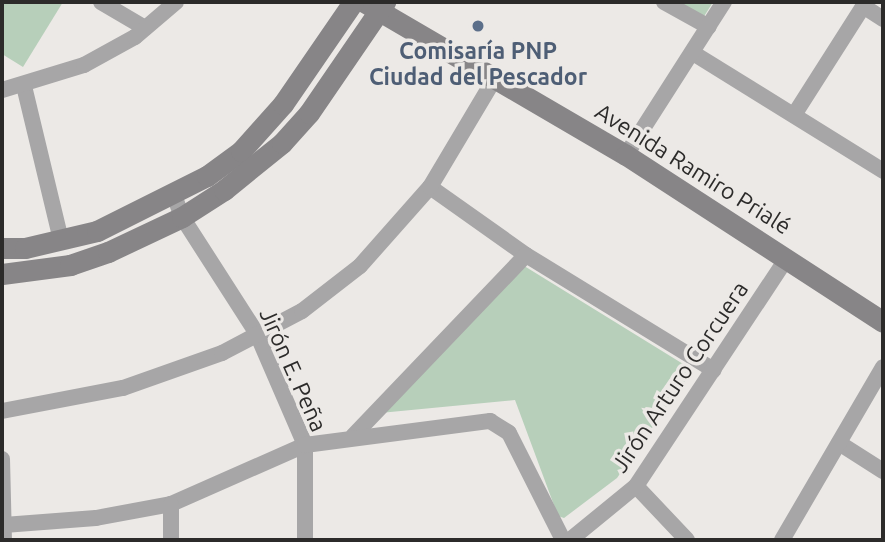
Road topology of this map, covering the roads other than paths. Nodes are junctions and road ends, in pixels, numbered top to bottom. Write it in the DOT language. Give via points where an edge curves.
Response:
graph roads {
  1 [pos="102,2"];
  2 [pos="176,2"];
  3 [pos="353,2"];
  4 [pos="664,2"];
  5 [pos="724,2"];
  6 [pos="864,4"];
  7 [pos="376,5"];
  8 [pos="883,19"];
  9 [pos="709,27"];
  10 [pos="145,28"];
  11 [pos="693,53"];
  12 [pos="495,78"];
  13 [pos="24,86"];
  14 [pos="2,90"];
  15 [pos="794,115"];
  16 [pos="626,155"];
  17 [pos="883,171"];
  18 [pos="430,187"];
  19 [pos="174,195"];
  20 [pos="181,217"];
  21 [pos="61,240"];
  22 [pos="2,248"];
  23 [pos="526,255"];
  24 [pos="786,259"];
  25 [pos="2,274"];
  26 [pos="883,322"];
  27 [pos="257,334"];
  28 [pos="883,367"];
  29 [pos="714,370"];
  30 [pos="2,411"];
  31 [pos="353,436"];
  32 [pos="839,443"];
  33 [pos="305,445"];
  34 [pos="2,458"];
  35 [pos="883,471"];
  36 [pos="636,486"];
  37 [pos="171,504"];
  38 [pos="4,533"];
  39 [pos="171,540"];
  40 [pos="305,540"];
  41 [pos="563,540"];
  42 [pos="570,540"];
  43 [pos="687,540"];
  44 [pos="782,540"];
  1 -- 10 [label="street"];
  2 -- 10 [label="street"];
  3 -- 19 [label="main road" via="282,104 241,151"];
  4 -- 9 [label="street"];
  5 -- 9 [label="street"];
  6 -- 8 [label="street"];
  6 -- 15 [label="street"];
  7 -- 12 [label="main road, Avenida Ramiro Prialé"];
  7 -- 20 [label="main road" via="309,113 282,143 224,190"];
  9 -- 11 [label="street"];
  10 -- 13 [label="street" via="85,65"];
  11 -- 15 [label="street"];
  11 -- 16 [label="street"];
  12 -- 16 [label="main road, Avenida Ramiro Prialé"];
  12 -- 18 [label="street"];
  13 -- 14 [label="street"];
  13 -- 21 [label="street"];
  15 -- 17 [label="street"];
  16 -- 24 [label="main road, Avenida Ramiro Prialé"];
  18 -- 23 [label="street"];
  18 -- 27 [label="street" via="359,266 302,310"];
  19 -- 20 [label="street, Jirón E. Peña"];
  19 -- 21 [label="main road" via="97,231"];
  20 -- 25 [label="main road" via="70,265"];
  20 -- 27 [label="street, Jirón E. Peña"];
  21 -- 22 [label="main road"];
  23 -- 29 [label="street"];
  23 -- 31 [label="street"];
  24 -- 26 [label="main road, Avenida Ramiro Prialé"];
  24 -- 29 [label="street, Jirón Arturo Corcuera"];
  27 -- 30 [label="street" via="222,353 123,388"];
  27 -- 33 [label="street, Jirón E. Peña"];
  28 -- 32 [label="street"];
  29 -- 36 [label="street, Jirón Arturo Corcuera"];
  31 -- 33 [label="street"];
  31 -- 41 [label="street" via="490,421 500,424 509,433"];
  32 -- 35 [label="street"];
  32 -- 44 [label="street"];
  33 -- 37 [label="street"];
  33 -- 40 [label="street, Jirón E. Peña"];
  34 -- 38 [label="street"];
  36 -- 42 [label="street, Jirón Arturo Corcuera"];
  36 -- 43 [label="street"];
  37 -- 38 [label="street"];
  37 -- 39 [label="street"];
}
